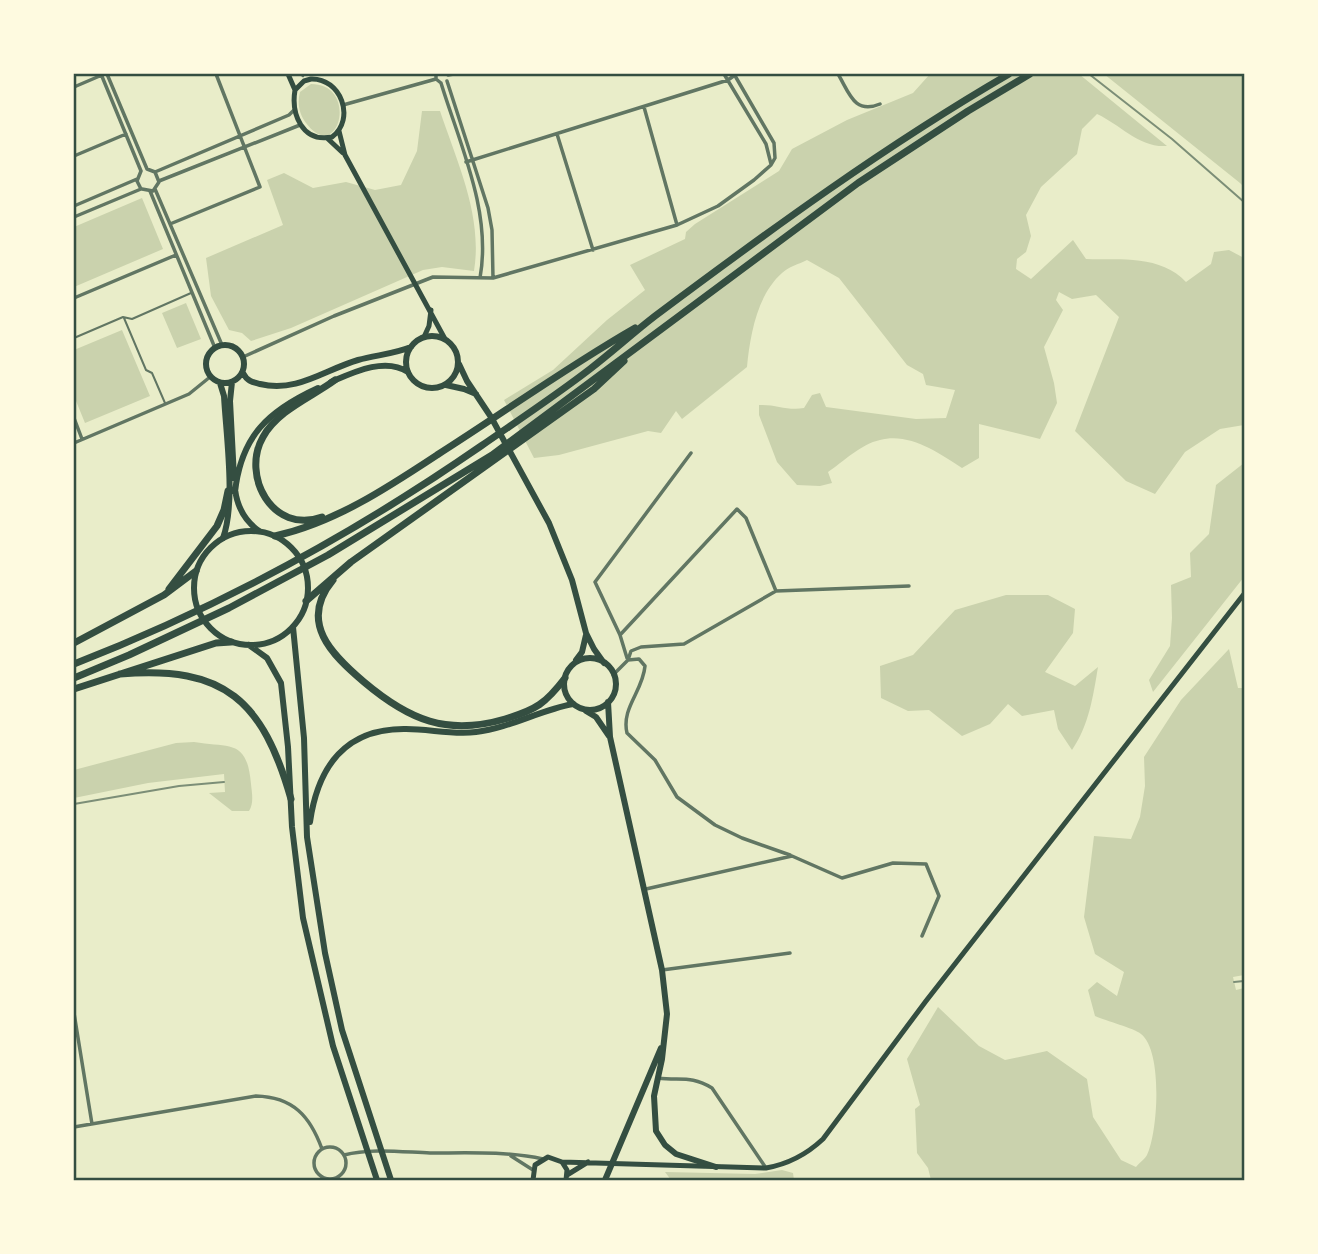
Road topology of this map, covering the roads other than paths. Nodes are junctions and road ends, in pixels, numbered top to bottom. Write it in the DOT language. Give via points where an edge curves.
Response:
graph roads {
  1 [pos="101,74"];
  2 [pos="107,74"];
  3 [pos="216,74"];
  4 [pos="288,74"];
  5 [pos="310,74"];
  6 [pos="724,74"];
  7 [pos="735,74"];
  8 [pos="838,74"];
  9 [pos="1009,74"];
  10 [pos="1030,74"];
  11 [pos="436,76"];
  12 [pos="449,76"];
  13 [pos="317,79"];
  14 [pos="728,80"];
  15 [pos="441,83"];
  16 [pos="74,87"];
  17 [pos="295,90"];
  18 [pos="880,104"];
  19 [pos="343,105"];
  20 [pos="644,107"];
  21 [pos="294,110"];
  22 [pos="300,125"];
  23 [pos="339,131"];
  24 [pos="126,134"];
  25 [pos="557,134"];
  26 [pos="241,135"];
  27 [pos="327,138"];
  28 [pos="244,146"];
  29 [pos="345,155"];
  30 [pos="74,156"];
  31 [pos="473,159"];
  32 [pos="466,162"];
  33 [pos="771,165"];
  34 [pos="144,170"];
  35 [pos="155,172"];
  36 [pos="137,179"];
  37 [pos="159,181"];
  38 [pos="141,189"];
  39 [pos="152,190"];
  40 [pos="74,206"];
  41 [pos="74,217"];
  42 [pos="170,224"];
  43 [pos="677,225"];
  44 [pos="593,250"];
  45 [pos="176,255"];
  46 [pos="480,278"];
  47 [pos="493,278"];
  48 [pos="192,293"];
  49 [pos="74,298"];
  50 [pos="430,309"];
  51 [pos="124,317"];
  52 [pos="654,317"];
  53 [pos="662,327"];
  54 [pos="424,337"];
  55 [pos="74,338"];
  56 [pos="445,339"];
  57 [pos="218,346"];
  58 [pos="411,346"];
  59 [pos="243,357"];
  60 [pos="459,364"];
  61 [pos="408,372"];
  62 [pos="243,373"];
  63 [pos="210,377"];
  64 [pos="335,380"];
  65 [pos="232,382"];
  66 [pos="220,383"];
  67 [pos="446,385"];
  68 [pos="477,395"];
  69 [pos="165,404"];
  70 [pos="74,418"];
  71 [pos="82,439"];
  72 [pos="74,443"];
  73 [pos="691,453"];
  74 [pos="231,491"];
  75 [pos="352,506"];
  76 [pos="259,531"];
  77 [pos="275,536"];
  78 [pos="223,538"];
  79 [pos="351,562"];
  80 [pos="196,571"];
  81 [pos="909,586"];
  82 [pos="776,591"];
  83 [pos="1244,594"];
  84 [pos="164,595"];
  85 [pos="306,601"];
  86 [pos="293,627"];
  87 [pos="586,633"];
  88 [pos="620,635"];
  89 [pos="232,642"];
  90 [pos="74,643"];
  91 [pos="249,645"];
  92 [pos="628,660"];
  93 [pos="604,663"];
  94 [pos="74,664"];
  95 [pos="574,664"];
  96 [pos="120,674"];
  97 [pos="613,675"];
  98 [pos="74,678"];
  99 [pos="565,678"];
  100 [pos="74,689"];
  101 [pos="608,702"];
  102 [pos="573,704"];
  103 [pos="584,710"];
  104 [pos="610,737"];
  105 [pos="291,799"];
  106 [pos="307,837"];
  107 [pos="792,856"];
  108 [pos="644,889"];
  109 [pos="922,936"];
  110 [pos="790,953"];
  111 [pos="662,970"];
  112 [pos="74,1013"];
  113 [pos="664,1040"];
  114 [pos="658,1078"];
  115 [pos="92,1124"];
  116 [pos="74,1127"];
  117 [pos="322,1149"];
  118 [pos="510,1155"];
  119 [pos="344,1156"];
  120 [pos="543,1158"];
  121 [pos="562,1162"];
  122 [pos="588,1162"];
  123 [pos="716,1167"];
  124 [pos="766,1168"];
  125 [pos="533,1170"];
  126 [pos="567,1178"];
  127 [pos="606,1179"];
  128 [pos="332,1180"];
  129 [pos="377,1181"];
  130 [pos="391,1181"];
  131 [pos="533,1181"];
  1 -- 16 [label="street"];
  1 -- 24 [label="street"];
  2 -- 34 [label="street"];
  3 -- 26 [label="street"];
  4 -- 17 [label="main road"];
  5 -- 13 [label="main road"];
  6 -- 14 [label="street"];
  7 -- 14 [label="street"];
  7 -- 33 [label="street" via="774,143"];
  8 -- 18 [label="street" via="855,103 865,108"];
  9 -- 52 [label="highway" via="818,197"];
  10 -- 53 [label="highway" via="858,183"];
  11 -- 15 [label="street"];
  11 -- 19 [label="street"];
  12 -- 15 [label="street"];
  12 -- 31 [label="street"];
  13 -- 17 [label="main road" via="304,81"];
  13 -- 19 [label="main road" via="334,87"];
  14 -- 20 [label="street"];
  14 -- 33 [label="street" via="766,144"];
  15 -- 32 [label="street"];
  17 -- 21 [label="main road"];
  19 -- 23 [label="main road"];
  20 -- 25 [label="street"];
  20 -- 43 [label="street"];
  21 -- 22 [label="main road"];
  21 -- 26 [label="street"];
  22 -- 27 [label="main road" via="314,136"];
  22 -- 28 [label="street"];
  23 -- 27 [label="main road"];
  23 -- 29 [label="main road"];
  24 -- 30 [label="street"];
  24 -- 34 [label="street"];
  25 -- 31 [label="street"];
  25 -- 44 [label="street"];
  26 -- 28 [label="street"];
  26 -- 35 [label="street"];
  27 -- 29 [label="main road"];
  28 -- 37 [label="street"];
  28 -- 42 [label="street" via="260,187"];
  29 -- 50 [label="main road"];
  31 -- 32 [label="street"];
  31 -- 47 [label="street" via="492,230"];
  32 -- 46 [label="street" via="482,231"];
  33 -- 43 [label="street" via="724,202"];
  34 -- 35 [label="street"];
  34 -- 36 [label="street"];
  35 -- 37 [label="street"];
  36 -- 38 [label="street"];
  36 -- 40 [label="street"];
  37 -- 39 [label="street"];
  38 -- 39 [label="street"];
  38 -- 41 [label="street"];
  39 -- 42 [label="street"];
  39 -- 45 [label="street"];
  42 -- 57 [label="street"];
  43 -- 44 [label="street"];
  44 -- 47 [label="street"];
  45 -- 48 [label="street"];
  45 -- 49 [label="street"];
  46 -- 47 [label="street"];
  46 -- 59 [label="street" via="433,276"];
  48 -- 51 [label="lane" via="132,319"];
  48 -- 57 [label="street"];
  50 -- 54 [label="main road"];
  50 -- 56 [label="main road"];
  51 -- 55 [label="lane"];
  51 -- 69 [label="lane"];
  52 -- 75 [label="highway"];
  52 -- 94 [label="highway" via="588,370 377,515 249,585"];
  53 -- 79 [label="highway" via="594,389"];
  53 -- 98 [label="highway" via="492,455 328,555 229,608"];
  54 -- 56 [label="main road"];
  54 -- 58 [label="main road"];
  56 -- 60 [label="main road" via="455,348"];
  57 -- 59 [label="main road" via="233,347"];
  57 -- 63 [label="main road" via="206,361"];
  58 -- 61 [label="main road"];
  58 -- 62 [label="main road" via="290,386 256,383"];
  59 -- 62 [label="main road"];
  60 -- 67 [label="main road"];
  60 -- 68 [label="main road"];
  61 -- 64 [label="main road" via="393,365"];
  61 -- 67 [label="main road" via="428,388"];
  62 -- 65 [label="main road"];
  63 -- 66 [label="main road"];
  63 -- 69 [label="street" via="194,392"];
  64 -- 74 [label="main road" via="298,397 264,422 245,448"];
  64 -- 75 [label="highway" via="282,415 266,432 256,452 256,471 269,503 284,517 316,519"];
  65 -- 66 [label="main road"];
  65 -- 74 [label="main road"];
  66 -- 74 [label="main road"];
  67 -- 68 [label="main road"];
  68 -- 87 [label="main road" via="563,554"];
  69 -- 71 [label="street"];
  70 -- 71 [label="street"];
  71 -- 72 [label="street"];
  73 -- 88 [label="street" via="595,582"];
  74 -- 76 [label="main road" via="246,519"];
  74 -- 78 [label="main road"];
  74 -- 84 [label="highway" via="217,526"];
  75 -- 77 [label="highway" via="299,531"];
  76 -- 77 [label="main road"];
  76 -- 78 [label="main road" via="240,531"];
  77 -- 85 [label="main road" via="291,547 302,563"];
  78 -- 80 [label="main road" via="211,546"];
  79 -- 85 [label="highway"];
  79 -- 99 [label="highway" via="323,597 319,609 322,635 341,663 407,712 450,726 481,725 538,706"];
  80 -- 84 [label="highway"];
  80 -- 89 [label="main road" via="193,591 200,614 212,630"];
  81 -- 82 [label="street"];
  82 -- 88 [label="street" via="746,518 737,509"];
  82 -- 92 [label="street" via="684,644 641,647 631,651"];
  83 -- 124 [label="main road" via="823,1139 795,1160"];
  84 -- 90 [label="highway"];
  85 -- 86 [label="main road"];
  86 -- 91 [label="main road" via="281,638"];
  86 -- 106 [label="main road" via="304,738"];
  87 -- 93 [label="main road"];
  87 -- 95 [label="main road"];
  88 -- 92 [label="street"];
  89 -- 91 [label="main road"];
  89 -- 96 [label="highway"];
  91 -- 105 [label="main road" via="267,658 281,683"];
  92 -- 97 [label="street"];
  92 -- 107 [label="street" via="639,659 645,666 644,681 626,711 627,733 654,760 677,797 733,834"];
  93 -- 95 [label="main road" via="590,659"];
  93 -- 97 [label="main road"];
  95 -- 99 [label="main road"];
  96 -- 100 [label="highway"];
  96 -- 105 [label="highway" via="177,674 233,694 254,714 272,744"];
  97 -- 101 [label="main road" via="615,690"];
  99 -- 102 [label="main road" via="565,692"];
  101 -- 103 [label="main road"];
  101 -- 104 [label="main road"];
  102 -- 103 [label="main road"];
  102 -- 106 [label="main road" via="476,732 393,730 363,736 331,762 318,784"];
  103 -- 104 [label="main road"];
  104 -- 108 [label="main road"];
  105 -- 129 [label="main road" via="297,878 317,984"];
  106 -- 130 [label="main road" via="342,1030"];
  107 -- 108 [label="street"];
  107 -- 109 [label="street" via="842,878 893,863 926,864 939,896"];
  108 -- 111 [label="main road"];
  110 -- 111 [label="street"];
  111 -- 113 [label="main road" via="667,1003"];
  112 -- 115 [label="street"];
  113 -- 114 [label="main road"];
  113 -- 127 [label="main road"];
  114 -- 123 [label="main road" via="656,1131 676,1153"];
  114 -- 124 [label="street" via="699,1080 712,1088"];
  115 -- 116 [label="street"];
  115 -- 117 [label="street" via="268,1096 301,1111"];
  117 -- 119 [label="street" via="332,1147"];
  117 -- 128 [label="street" via="315,1168"];
  118 -- 119 [label="street" via="356,1152"];
  118 -- 120 [label="street"];
  118 -- 125 [label="street"];
  119 -- 128 [label="street" via="344,1170"];
  120 -- 121 [label="main road"];
  120 -- 125 [label="main road"];
  121 -- 122 [label="main road"];
  121 -- 126 [label="main road"];
  122 -- 123 [label="main road"];
  122 -- 126 [label="main road"];
  123 -- 124 [label="main road"];
  125 -- 131 [label="main road"];
}
